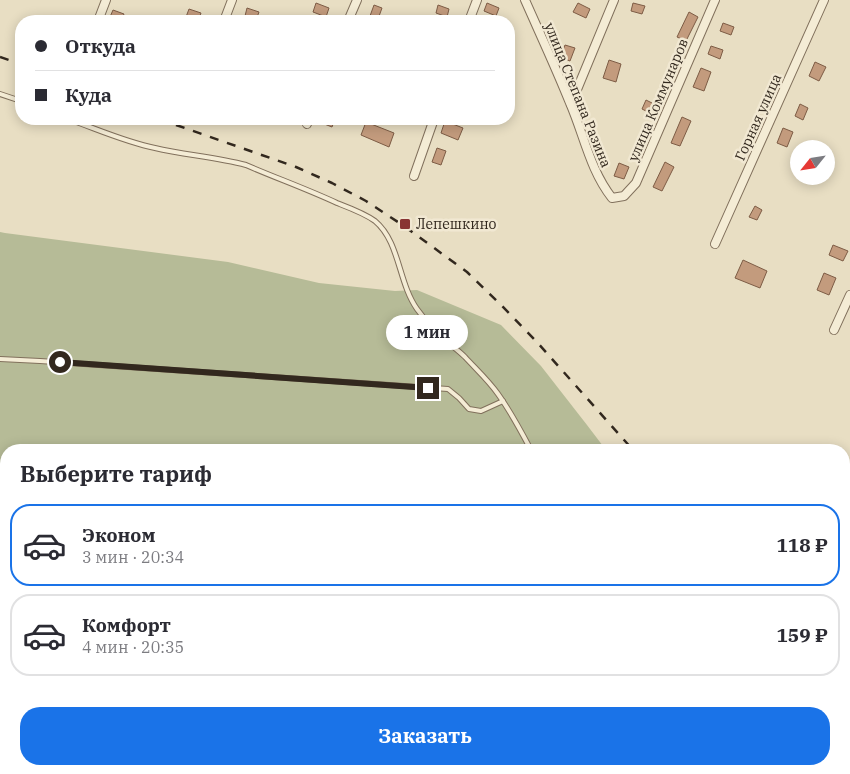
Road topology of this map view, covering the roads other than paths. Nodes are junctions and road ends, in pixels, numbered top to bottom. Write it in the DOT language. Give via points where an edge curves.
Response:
graph roads {
  1 [pos="106,0"];
  2 [pos="232,0"];
  3 [pos="357,0"];
  4 [pos="477,0"];
  5 [pos="525,0"];
  6 [pos="614,0"];
  7 [pos="715,0"];
  8 [pos="824,0"];
  9 [pos="100,15"];
  10 [pos="226,15"];
  11 [pos="351,15"];
  12 [pos="471,15"];
  13 [pos="0,94"];
  14 [pos="15,100"];
  15 [pos="571,104"];
  16 [pos="85,125"];
  17 [pos="432,125"];
  18 [pos="414,176"];
  19 [pos="612,198"];
  20 [pos="715,244"];
  21 [pos="850,294"];
  22 [pos="834,330"];
  23 [pos="0,359"];
  24 [pos="502,401"];
  25 [pos="528,444"];
  1 -- 9 [label="street"];
  2 -- 10 [label="street"];
  3 -- 11 [label="street"];
  4 -- 12 [label="street"];
  5 -- 15 [label="street, улица Степана Разина"];
  6 -- 15 [label="street"];
  7 -- 19 [label="street, улица Коммунаров" via="636,183 624,196"];
  8 -- 20 [label="street, Горная улица"];
  13 -- 14 [label="lane"];
  15 -- 19 [label="street, улица Степана Разина" via="590,162"];
  16 -- 24 [label="lane" via="141,145 246,165 373,220 394,249 409,296 417,309 464,356"];
  17 -- 18 [label="street"];
  21 -- 22 [label="street"];
  23 -- 24 [label="lane" via="448,389 469,408 481,411"];
  24 -- 25 [label="lane"];
}
